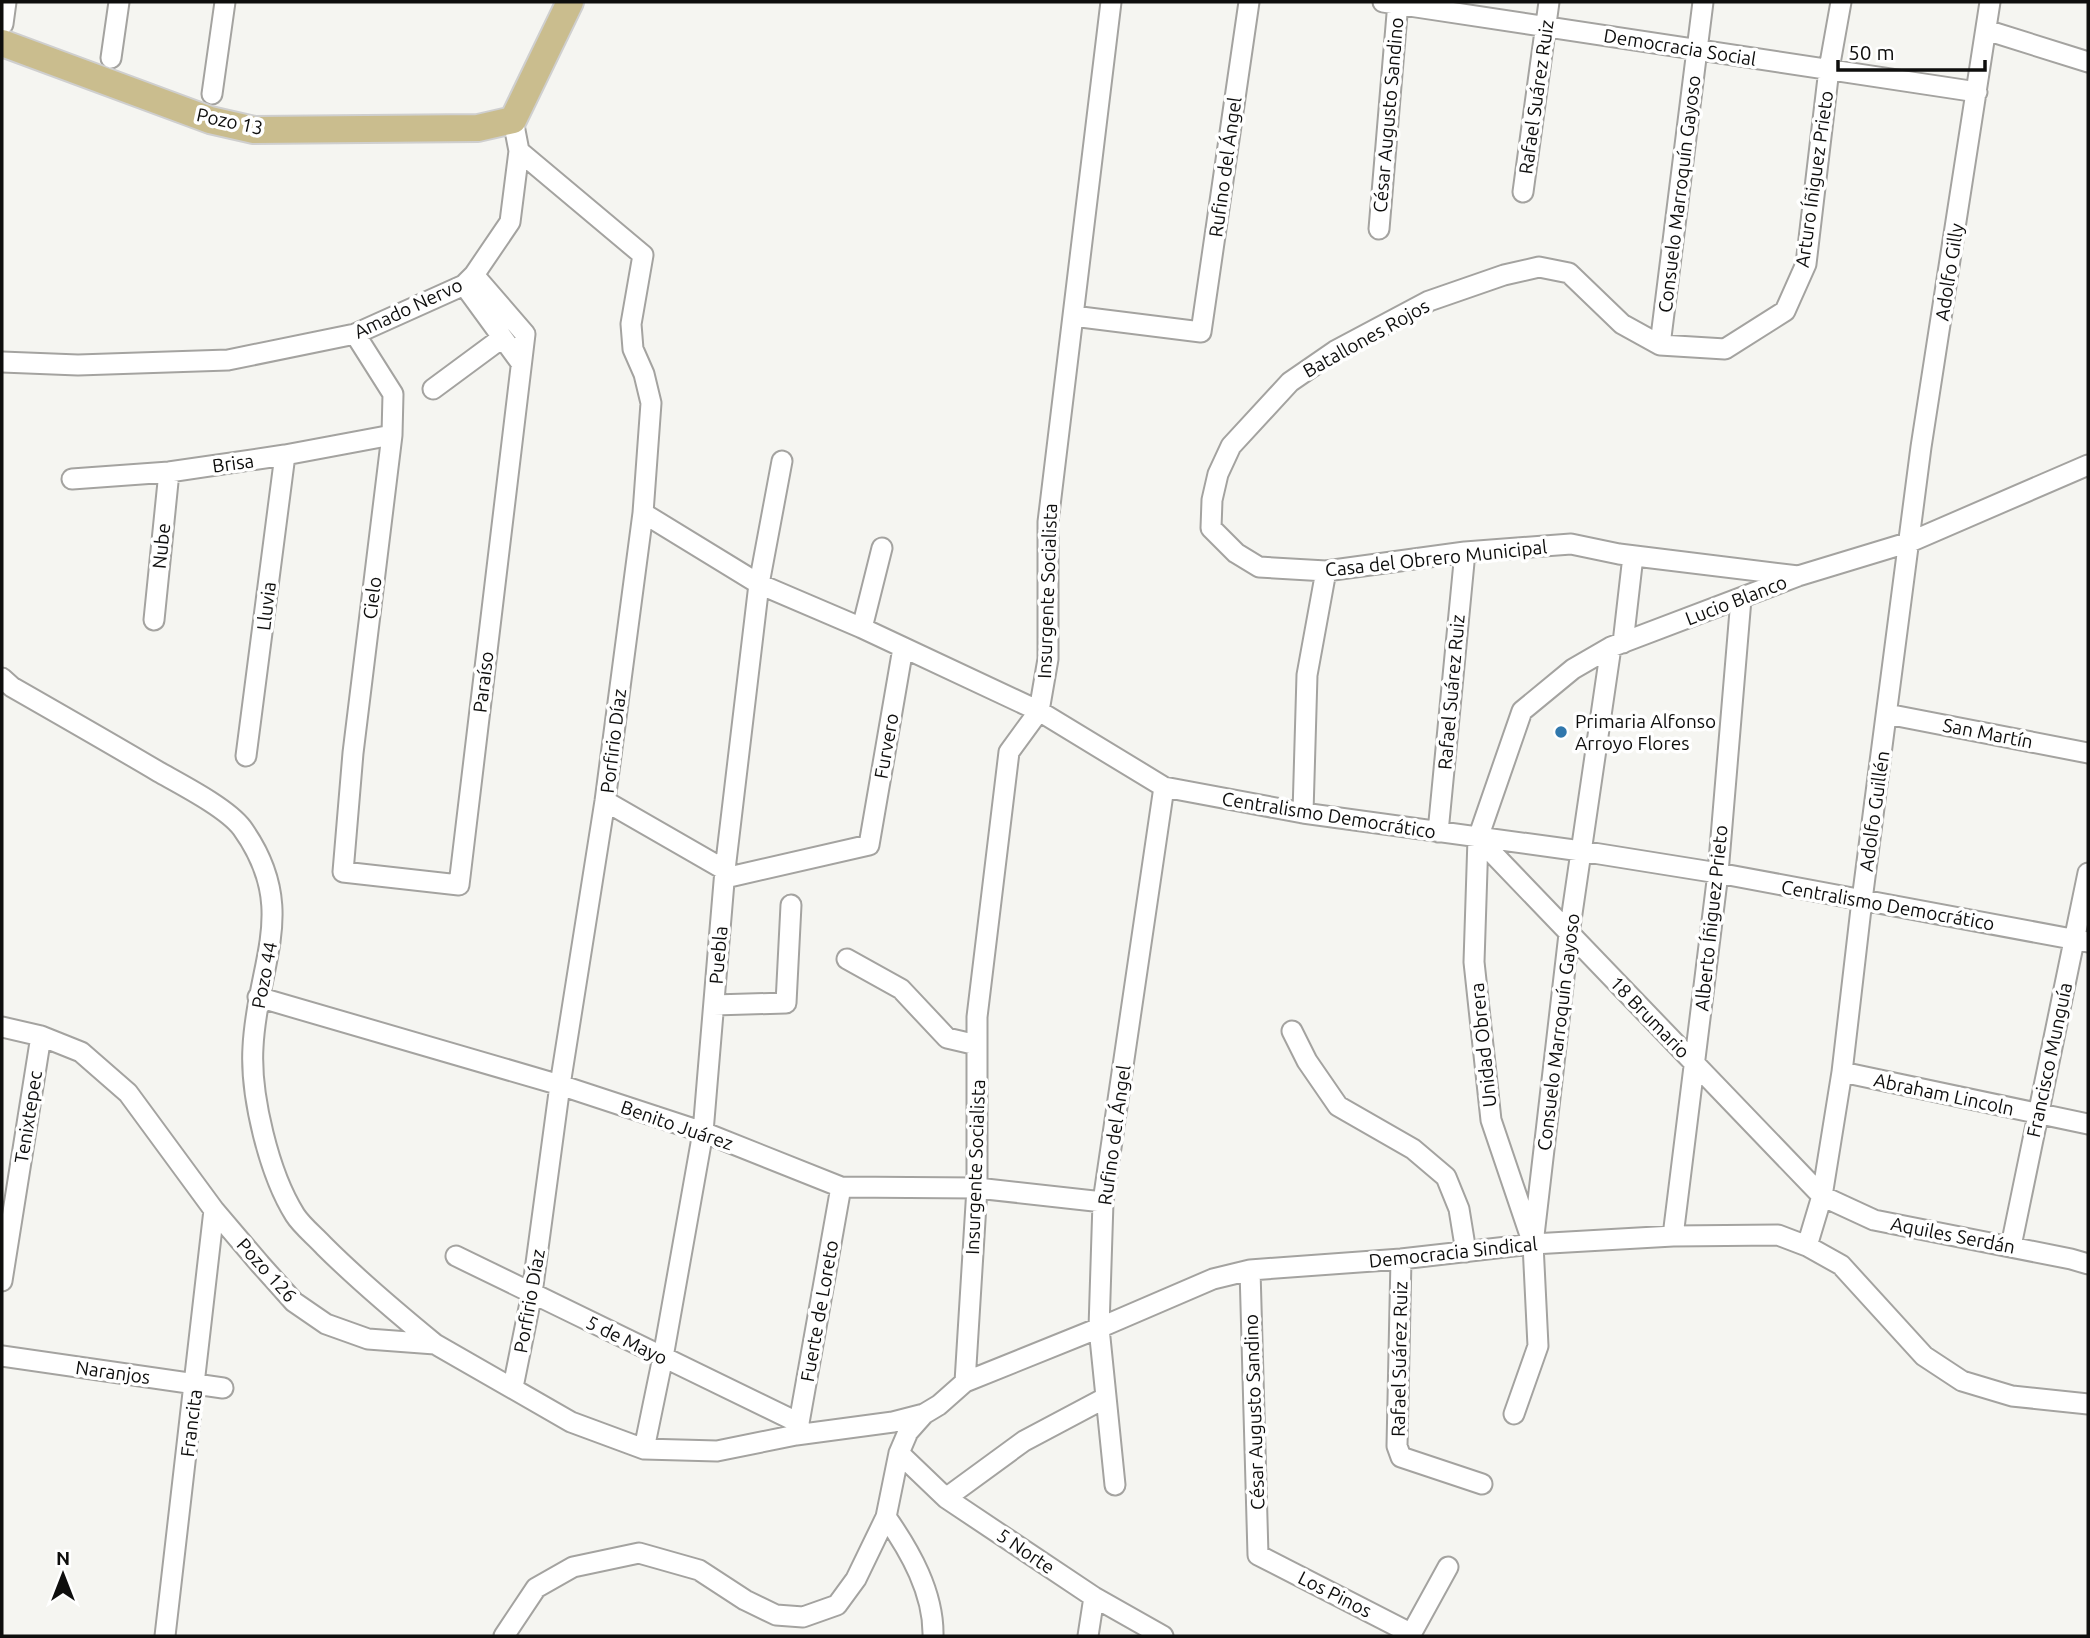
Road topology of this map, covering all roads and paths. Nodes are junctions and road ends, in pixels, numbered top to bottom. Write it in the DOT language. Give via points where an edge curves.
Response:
graph roads {
  1 [pos="6,2"];
  2 [pos="119,2"];
  3 [pos="225,2"];
  4 [pos="570,2"];
  5 [pos="1111,2"];
  6 [pos="1249,2"];
  7 [pos="1393,2"];
  8 [pos="1549,2"];
  9 [pos="1703,2"];
  10 [pos="1842,2"];
  11 [pos="1990,2"];
  12 [pos="1545,26"];
  13 [pos="1986,30"];
  14 [pos="2,33"];
  15 [pos="1698,49"];
  16 [pos="111,58"];
  17 [pos="2088,62"];
  18 [pos="1829,69"];
  19 [pos="1977,92"];
  20 [pos="212,94"];
  21 [pos="513,120"];
  22 [pos="519,150"];
  23 [pos="1523,191"];
  24 [pos="1380,229"];
  25 [pos="469,280"];
  26 [pos="1785,311"];
  27 [pos="1073,316"];
  28 [pos="355,334"];
  29 [pos="502,338"];
  30 [pos="1660,345"];
  31 [pos="2,362"];
  32 [pos="521,363"];
  33 [pos="433,389"];
  34 [pos="392,435"];
  35 [pos="285,455"];
  36 [pos="782,461"];
  37 [pos="2088,465"];
  38 [pos="169,472"];
  39 [pos="72,479"];
  40 [pos="643,513"];
  41 [pos="1211,528"];
  42 [pos="1910,542"];
  43 [pos="882,548"];
  44 [pos="1465,552"];
  45 [pos="1633,556"];
  46 [pos="1326,571"];
  47 [pos="1798,576"];
  48 [pos="759,584"];
  49 [pos="1741,599"];
  50 [pos="153,620"];
  51 [pos="862,628"];
  52 [pos="1617,645"];
  53 [pos="903,648"];
  54 [pos="2,678"];
  55 [pos="1039,711"];
  56 [pos="1887,714"];
  57 [pos="2088,753"];
  58 [pos="246,756"];
  59 [pos="1164,787"];
  60 [pos="606,801"];
  61 [pos="1303,813"];
  62 [pos="1438,832"];
  63 [pos="1478,838"];
  64 [pos="1581,851"];
  65 [pos="343,872"];
  66 [pos="1718,873"];
  67 [pos="2088,873"];
  68 [pos="725,874"];
  69 [pos="1862,900"];
  70 [pos="790,905"];
  71 [pos="1569,934"];
  72 [pos="2081,940"];
  73 [pos="847,959"];
  74 [pos="258,997"];
  75 [pos="714,1005"];
  76 [pos="2,1027"];
  77 [pos="1292,1031"];
  78 [pos="41,1037"];
  79 [pos="977,1045"];
  80 [pos="1694,1063"];
  81 [pos="1842,1072"];
  82 [pos="560,1085"];
  83 [pos="2038,1113"];
  84 [pos="2088,1124"];
  85 [pos="703,1132"];
  86 [pos="841,1187"];
  87 [pos="977,1188"];
  88 [pos="1822,1196"];
  89 [pos="1103,1202"];
  90 [pos="214,1210"];
  91 [pos="1673,1236"];
  92 [pos="1533,1244"];
  93 [pos="1807,1246"];
  94 [pos="2011,1246"];
  95 [pos="1466,1252"];
  96 [pos="456,1256"];
  97 [pos="1401,1259"];
  98 [pos="2088,1264"];
  99 [pos="1250,1270"];
  100 [pos="2,1281"];
  101 [pos="532,1293"];
  102 [pos="1099,1328"];
  103 [pos="435,1343"];
  104 [pos="2,1356"];
  105 [pos="663,1357"];
  106 [pos="965,1382"];
  107 [pos="195,1384"];
  108 [pos="513,1387"];
  109 [pos="223,1388"];
  110 [pos="1105,1398"];
  111 [pos="2088,1404"];
  112 [pos="923,1414"];
  113 [pos="1514,1414"];
  114 [pos="797,1429"];
  115 [pos="644,1449"];
  116 [pos="899,1453"];
  117 [pos="1482,1484"];
  118 [pos="1115,1485"];
  119 [pos="946,1498"];
  120 [pos="886,1517"];
  121 [pos="1258,1555"];
  122 [pos="1448,1567"];
  123 [pos="1094,1597"];
  124 [pos="802,1626"];
  125 [pos="1411,1635"];
  126 [pos="165,1636"];
  127 [pos="504,1636"];
  128 [pos="933,1636"];
  129 [pos="1088,1636"];
  130 [pos="1163,1636"];
  1 -- 14 [label="street"];
  2 -- 16 [label="street"];
  3 -- 20 [label="street"];
  4 -- 21 [label="main road"];
  5 -- 27 [label="street, Insurgente Socialista"];
  6 -- 27 [label="street, Rufino del Ángel" via="1201,332"];
  7 -- 12 [label="street, Democracia Social"];
  7 -- 24 [label="street, César Augusto Sandino"];
  8 -- 12 [label="street, Rafael Suárez Ruiz"];
  9 -- 15 [label="street, Consuelo Marroquín Gayoso"];
  10 -- 18 [label="street, Arturo Íñiguez Prieto"];
  11 -- 13 [label="street, Adolfo Gilly"];
  12 -- 15 [label="street, Democracia Social"];
  12 -- 23 [label="street, Rafael Suárez Ruiz"];
  13 -- 17 [label="street"];
  13 -- 19 [label="street, Adolfo Gilly"];
  14 -- 21 [label="main road, Pozo 13" via="210,120 254,130 478,128"];
  15 -- 18 [label="street, Democracia Social"];
  15 -- 30 [label="street, Consuelo Marroquín Gayoso"];
  18 -- 19 [label="street, Democracia Social"];
  18 -- 26 [label="street, Arturo Íñiguez Prieto" via="1806,264"];
  19 -- 42 [label="street, Adolfo Gilly"];
  21 -- 22 [label="street, Amado Nervo"];
  22 -- 25 [label="street, Amado Nervo" via="510,222"];
  22 -- 40 [label="street, Porfirio Díaz" via="643,255 631,324 633,349 651,403"];
  25 -- 28 [label="street, Amado Nervo"];
  25 -- 29 [label="street"];
  25 -- 32 [label="street, Paraíso" via="525,334"];
  26 -- 30 [label="street, Batallones Rojos" via="1725,349"];
  27 -- 55 [label="street, Insurgente Socialista" via="1048,522 1048,659"];
  28 -- 31 [label="street, Amado Nervo" via="228,360 79,365"];
  28 -- 34 [label="street, Cielo" via="393,394"];
  29 -- 32 [label="street"];
  29 -- 33 [label="street"];
  30 -- 41 [label="street, Batallones Rojos" via="1622,324 1569,273 1539,267 1429,301 1335,351 1290,382 1231,446 1218,474"];
  32 -- 65 [label="street, Paraíso" via="459,885"];
  34 -- 35 [label="street, Brisa"];
  34 -- 65 [label="street, Cielo"];
  35 -- 38 [label="street, Brisa"];
  35 -- 58 [label="street, Lluvia"];
  36 -- 48 [label="street, Puebla"];
  37 -- 42 [label="street, Lucio Blanco"];
  38 -- 39 [label="street, Brisa"];
  38 -- 50 [label="street, Nube"];
  40 -- 48 [label="street, Centralismo Democrático"];
  40 -- 60 [label="street, Porfirio Díaz"];
  41 -- 46 [label="street, Casa del Obrero Municipal" via="1236,553 1259,567"];
  42 -- 47 [label="street, Lucio Blanco"];
  42 -- 56 [label="street, Adolfo Guillén"];
  43 -- 51 [label="street"];
  44 -- 45 [label="street, Casa del Obrero Municipal" via="1571,544"];
  44 -- 46 [label="street, Casa del Obrero Municipal"];
  44 -- 62 [label="street, Rafael Suárez Ruiz"];
  45 -- 47 [label="street, Casa del Obrero Municipal"];
  45 -- 52 [label="street, Consuelo Marroquín Gayoso"];
  46 -- 61 [label="street" via="1307,676"];
  47 -- 49 [label="street, Lucio Blanco"];
  48 -- 51 [label="street, Centralismo Democrático"];
  48 -- 68 [label="street, Puebla"];
  49 -- 52 [label="street, Lucio Blanco"];
  49 -- 66 [label="street, Alberto Íñiguez Prieto"];
  51 -- 53 [label="street, Centralismo Democrático"];
  52 -- 63 [label="street, Lucio Blanco" via="1573,669 1522,711"];
  52 -- 64 [label="street, Consuelo Marroquín Gayoso"];
  53 -- 55 [label="street, Centralismo Democrático"];
  53 -- 68 [label="street, Furvero" via="869,845"];
  54 -- 74 [label="street, Pozo 44" via="192,791 240,825 263,862 271,891 272,930"];
  55 -- 59 [label="street, Centralismo Democrático"];
  55 -- 79 [label="street, Insurgente Socialista" via="1009,752"];
  56 -- 57 [label="street, San Martín"];
  56 -- 69 [label="street, Adolfo Guillén"];
  59 -- 61 [label="street, Centralismo Democrático"];
  59 -- 89 [label="street, Rufino del Ángel"];
  60 -- 68 [label="street"];
  60 -- 82 [label="street, Porfirio Díaz"];
  61 -- 62 [label="street, Centralismo Democrático"];
  62 -- 63 [label="street, Centralismo Democrático"];
  63 -- 64 [label="street, Centralismo Democrático"];
  63 -- 71 [label="street, 18 Brumario"];
  63 -- 92 [label="street, Unidad Obrera" via="1474,962 1491,1120"];
  64 -- 66 [label="street, Centralismo Democrático"];
  64 -- 71 [label="street, Consuelo Marroquín Gayoso"];
  66 -- 69 [label="street, Centralismo Democrático"];
  66 -- 80 [label="street, Alberto Íñiguez Prieto"];
  67 -- 72 [label="street, Francisco Munguía"];
  68 -- 75 [label="street, Puebla"];
  69 -- 72 [label="street, Centralismo Democrático"];
  69 -- 81 [label="street, Adolfo Guillén"];
  70 -- 75 [label="street" via="786,1003"];
  71 -- 80 [label="street, 18 Brumario"];
  71 -- 92 [label="street, Consuelo Marroquín Gayoso"];
  72 -- 83 [label="street, Francisco Munguía"];
  73 -- 79 [label="street" via="901,989 947,1038"];
  74 -- 82 [label="street, Benito Juárez"];
  74 -- 103 [label="street, Pozo 44" via="253,1049 258,1111 272,1171 295,1216 361,1283"];
  75 -- 85 [label="street, Puebla"];
  76 -- 78 [label="street, Pozo 126"];
  77 -- 95 [label="street" via="1338,1106 1413,1149 1446,1177 1460,1209"];
  78 -- 90 [label="street, Pozo 126" via="81,1052 128,1093"];
  78 -- 100 [label="street, Tenixtepec"];
  79 -- 87 [label="street, Insurgente Socialista"];
  80 -- 88 [label="street, 18 Brumario"];
  80 -- 91 [label="street, Alberto Íñiguez Prieto"];
  81 -- 83 [label="street, Abraham Lincoln"];
  81 -- 88 [label="street, Adolfo Guillén"];
  82 -- 85 [label="street, Benito Juárez"];
  82 -- 101 [label="street, Porfirio Díaz"];
  83 -- 84 [label="street, Abraham Lincoln"];
  83 -- 94 [label="street, Francisco Munguía"];
  85 -- 86 [label="street, Benito Juárez"];
  85 -- 105 [label="street, Puebla"];
  86 -- 87 [label="street, Benito Juárez"];
  86 -- 114 [label="street, Fuerte de Loreto"];
  87 -- 89 [label="street, Benito Juárez"];
  87 -- 106 [label="street, Insurgente Socialista"];
  88 -- 93 [label="street, Adolfo Guillén"];
  88 -- 94 [label="street, Aquiles Serdán" via="1874,1220"];
  89 -- 102 [label="street, Rufino del Ángel"];
  90 -- 103 [label="street, Pozo 126" via="294,1302 326,1324 368,1339"];
  90 -- 107 [label="street, Francita"];
  91 -- 92 [label="street, Democracia Sindical"];
  91 -- 93 [label="street, Democracia Sindical" via="1778,1235"];
  92 -- 95 [label="street, Democracia Sindical"];
  92 -- 113 [label="street, Consuelo Marroquín Gayoso" via="1538,1346"];
  93 -- 111 [label="street, Democracia Sindical" via="1841,1265 1924,1356 1962,1381 2012,1396"];
  94 -- 98 [label="street, Aquiles Serdán"];
  95 -- 97 [label="street, Democracia Sindical"];
  96 -- 101 [label="street, 5 de Mayo"];
  97 -- 99 [label="street, Democracia Sindical"];
  97 -- 117 [label="street, Rafael Suárez Ruiz" via="1397,1446 1401,1457"];
  99 -- 102 [label="street, Democracia Sindical" via="1213,1279"];
  99 -- 121 [label="street, César Augusto Sandino"];
  101 -- 105 [label="street, 5 de Mayo"];
  101 -- 108 [label="street, Porfirio Díaz"];
  102 -- 106 [label="street, Democracia Sindical"];
  102 -- 110 [label="street, Rufino del Ángel"];
  103 -- 108 [label="street, Pozo 126"];
  104 -- 107 [label="street, Naranjos"];
  105 -- 114 [label="street, 5 de Mayo"];
  105 -- 115 [label="street, Puebla"];
  106 -- 112 [label="street, Democracia Sindical"];
  107 -- 109 [label="street, Naranjos"];
  107 -- 126 [label="street, Francita"];
  108 -- 115 [label="street, Pozo 126" via="570,1422"];
  110 -- 118 [label="street, Rufino del Ángel"];
  110 -- 119 [label="street" via="1024,1441"];
  112 -- 114 [label="street, Democracia Sindical" via="893,1422"];
  112 -- 116 [label="street"];
  114 -- 115 [label="street, Pozo 126" via="717,1451"];
  116 -- 119 [label="street, 5 Norte"];
  116 -- 120 [label="street"];
  119 -- 123 [label="street, 5 Norte"];
  120 -- 124 [label="street" via="856,1579 837,1605"];
  120 -- 128 [label="street" via="908,1547 930,1605"];
  121 -- 125 [label="street, Los Pinos"];
  122 -- 125 [label="street"];
  123 -- 129 [label="street"];
  123 -- 130 [label="street, 5 Norte"];
  124 -- 127 [label="street" via="745,1600 699,1570 639,1553 573,1567 536,1588"];
}
